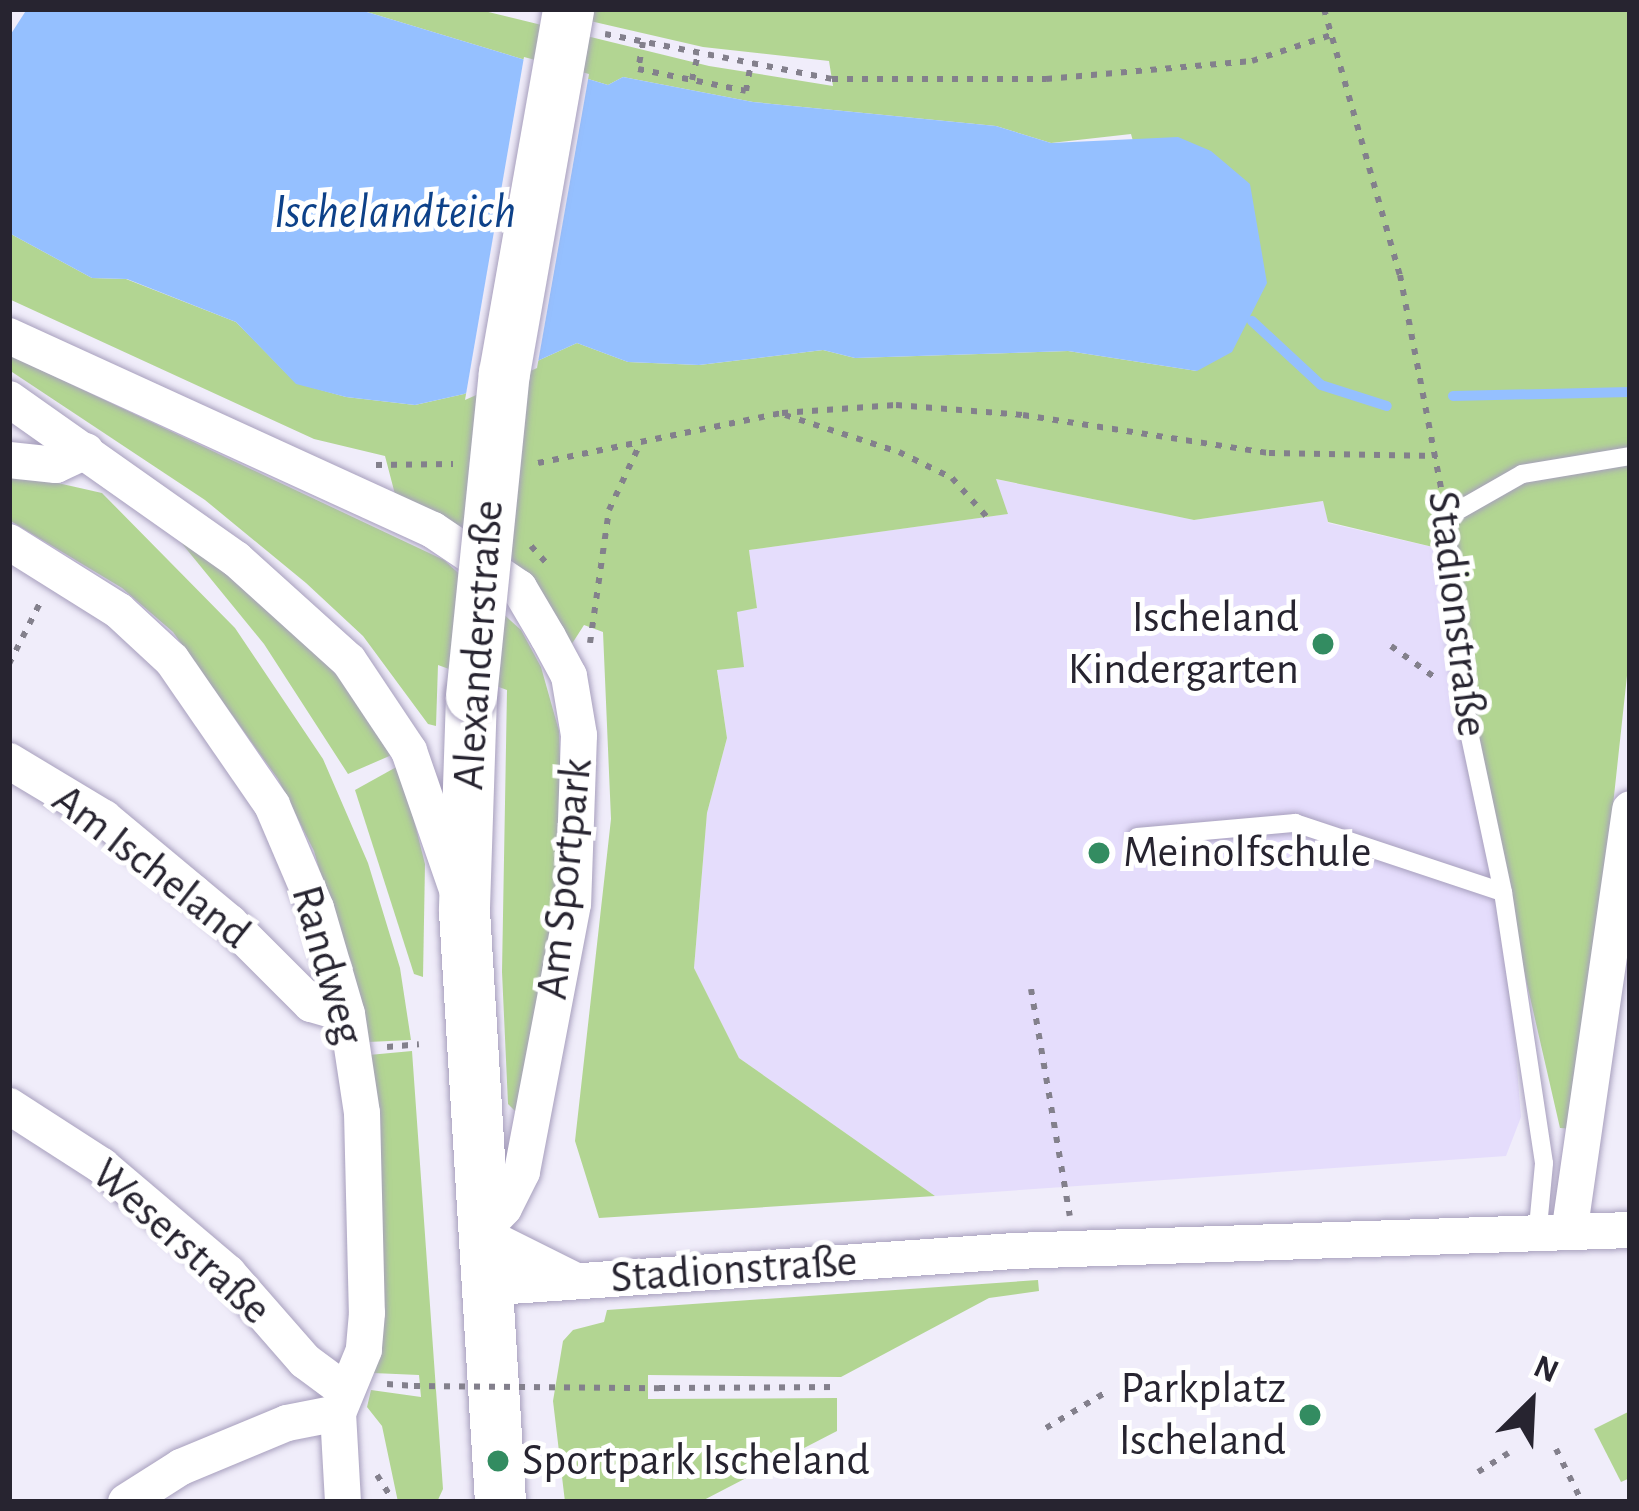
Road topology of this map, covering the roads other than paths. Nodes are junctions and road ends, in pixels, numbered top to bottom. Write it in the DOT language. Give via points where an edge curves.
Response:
graph roads {
  1 [pos="583,21"];
  2 [pos="9,336"];
  3 [pos="9,399"];
  4 [pos="86,451"];
  5 [pos="1630,456"];
  6 [pos="9,460"];
  7 [pos="9,542"];
  8 [pos="9,761"];
  9 [pos="1630,809"];
  10 [pos="1137,837"];
  11 [pos="1503,892"];
  12 [pos="464,911"];
  13 [pos="347,1014"];
  14 [pos="9,1106"];
  15 [pos="1630,1216"];
  16 [pos="1554,1227"];
  17 [pos="1630,1230"];
  18 [pos="479,1233"];
  19 [pos="576,1281"];
  20 [pos="482,1288"];
  21 [pos="340,1401"];
  22 [pos="126,1502"];
  23 [pos="343,1502"];
  24 [pos="500,1502"];
  1 -- 12 [label="main road, Alexanderstraße, bridge" via="507,353 471,696"];
  2 -- 18 [label="street, Am Sportpark" via="433,530 519,588 569,676 579,735 573,904 522,1172 504,1208"];
  3 -- 4 [label="street"];
  4 -- 6 [label="street" via="56,465"];
  4 -- 12 [label="street" via="302,614 383,702 409,751"];
  5 -- 11 [label="lane, Stadionstraße" via="1522,474 1445,518"];
  7 -- 13 [label="street, Randweg" via="119,611 172,660 228,733 272,806 316,908"];
  8 -- 13 [label="street, Am Ischeland" via="104,818 230,922 311,1004"];
  9 -- 16 [label="street"];
  10 -- 11 [label="lane" via="1295,823"];
  11 -- 16 [label="lane, Stadionstraße"];
  12 -- 18 [label="main road, Alexanderstraße"];
  13 -- 21 [label="street, Randweg" via="362,1113 367,1313 364,1350"];
  14 -- 21 [label="street, Weserstraße" via="102,1166 228,1273"];
  15 -- 16 [label="street, Stadionstraße"];
  16 -- 17 [label="street, Stadionstraße"];
  16 -- 19 [label="street, Stadionstraße" via="1014,1250"];
  18 -- 19 [label="street, Stadionstraße"];
  18 -- 20 [label="main road, Alexanderstraße"];
  19 -- 20 [label="street, Stadionstraße"];
  20 -- 24 [label="main road"];
  21 -- 22 [label="street" via="181,1467"];
  21 -- 23 [label="street, Randweg"];
}
